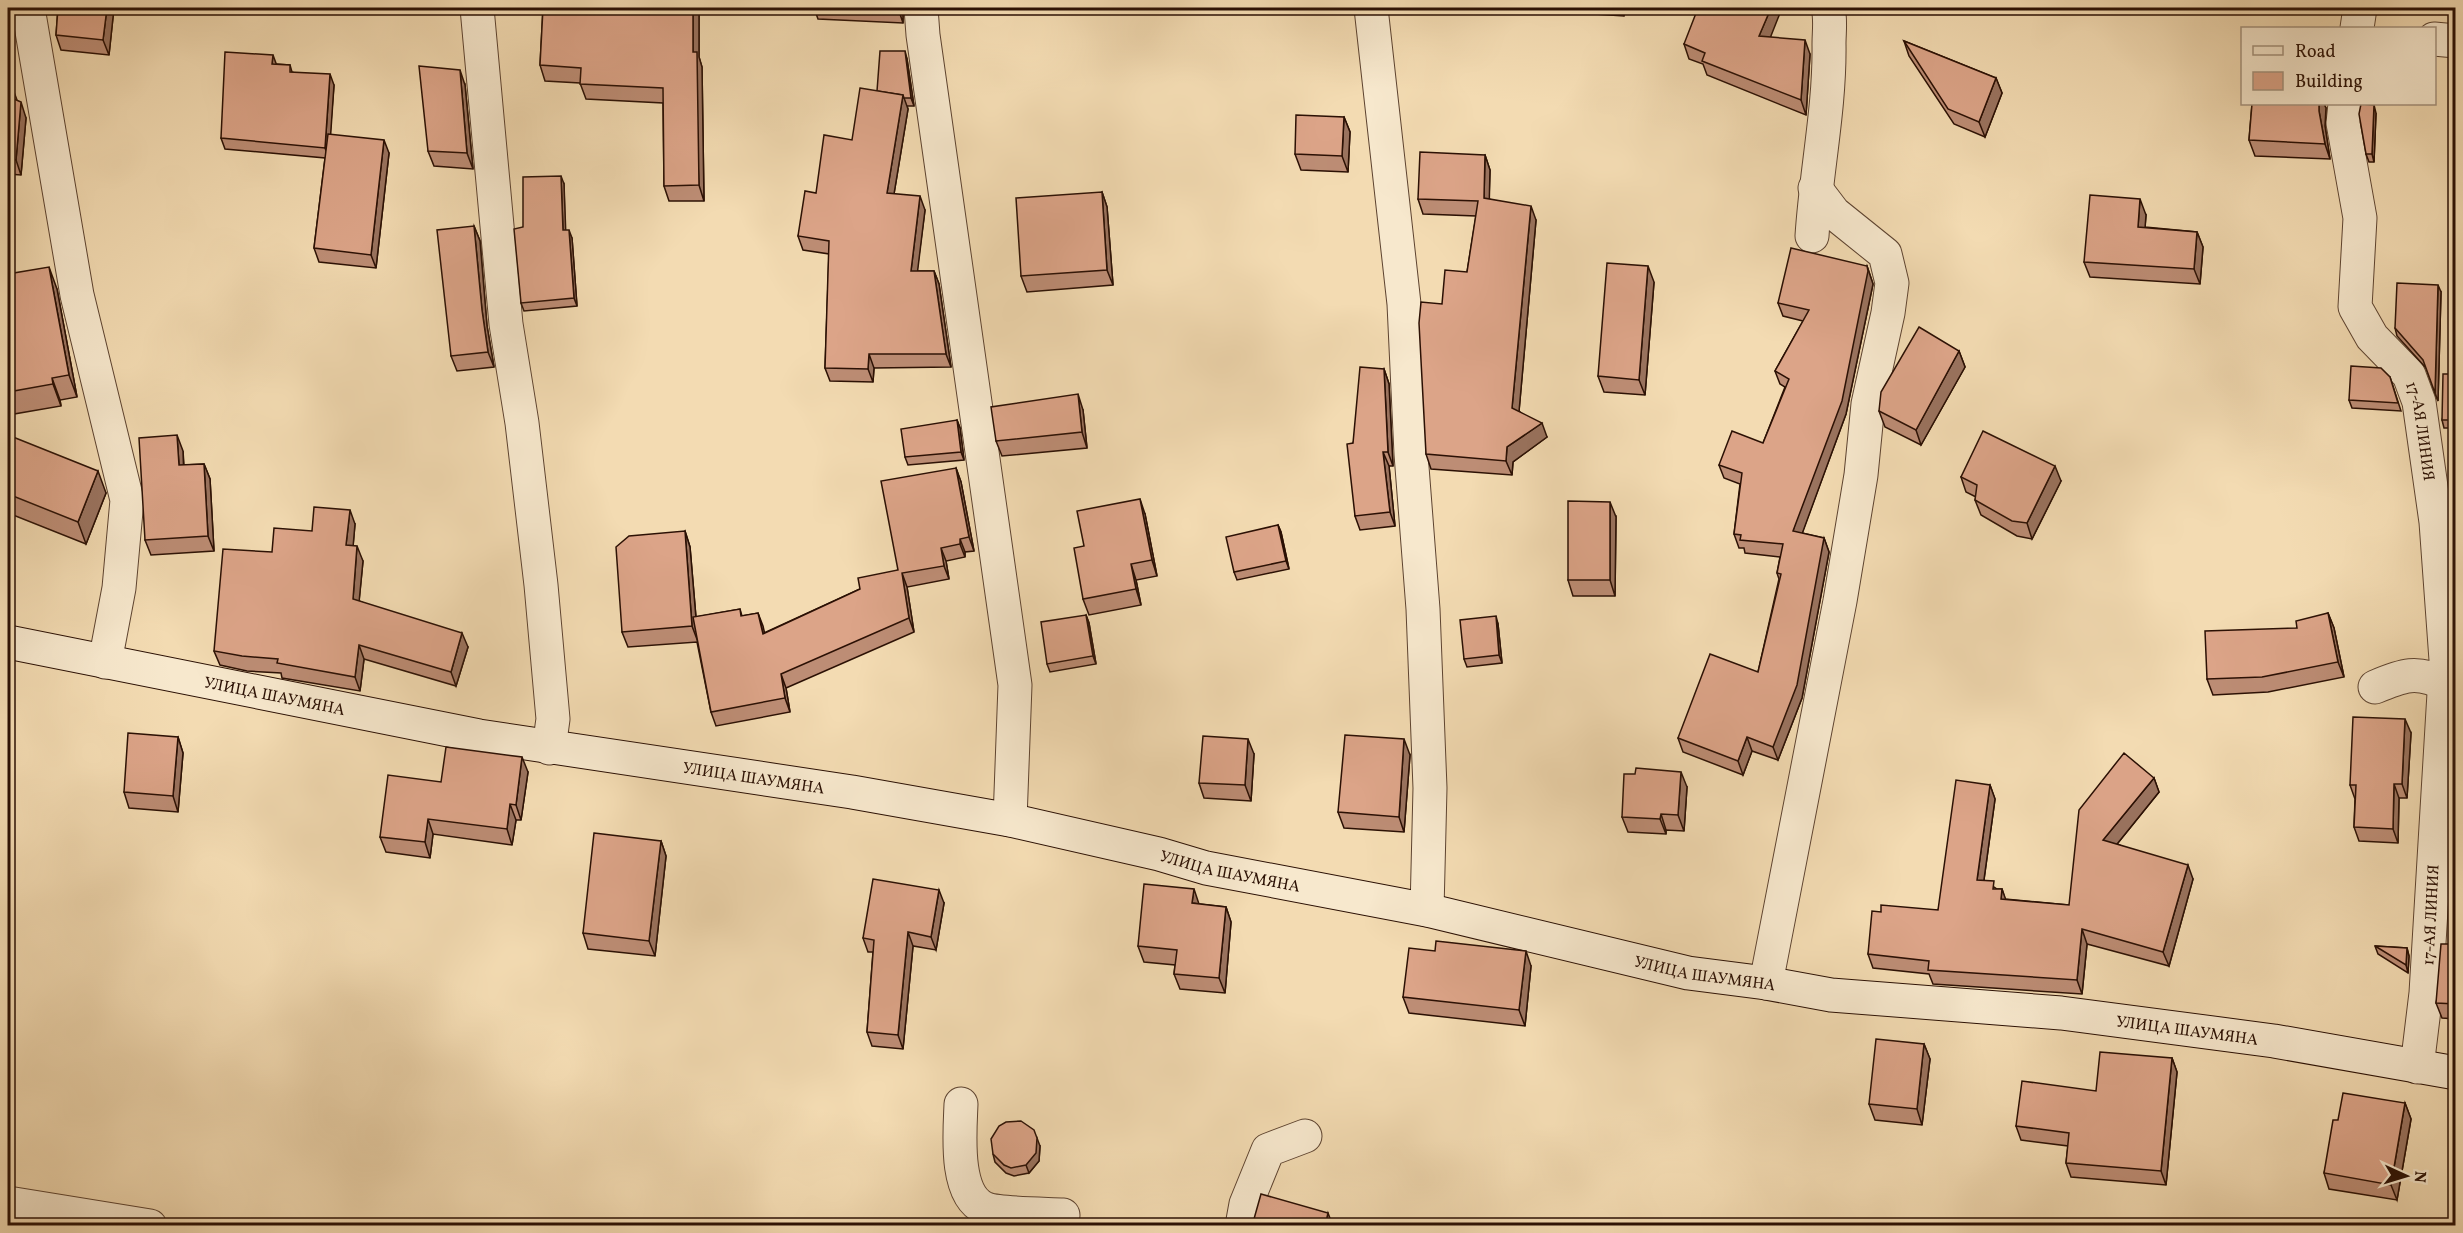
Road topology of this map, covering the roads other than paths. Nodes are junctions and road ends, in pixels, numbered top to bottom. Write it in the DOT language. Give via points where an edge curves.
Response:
graph roads {
  1 [pos="28,8"];
  2 [pos="477,8"];
  3 [pos="921,8"];
  4 [pos="1371,8"];
  5 [pos="1828,8"];
  6 [pos="2360,8"];
  7 [pos="2357,27"];
  8 [pos="2436,39"];
  9 [pos="2456,41"];
  10 [pos="2345,105"];
  11 [pos="1815,188"];
  12 [pos="1812,236"];
  13 [pos="8,642"];
  14 [pos="105,662"];
  15 [pos="2445,684"];
  16 [pos="2375,687"];
  17 [pos="549,748"];
  18 [pos="1010,820"];
  19 [pos="1427,910"];
  20 [pos="1766,982"];
  21 [pos="2417,1067"];
  22 [pos="2456,1073"];
  23 [pos="961,1104"];
  24 [pos="1305,1137"];
  25 [pos="8,1203"];
  26 [pos="150,1226"];
  27 [pos="1062,1226"];
  28 [pos="1242,1226"];
  1 -- 14 [label="street" via="77,295 127,500 119,588"];
  2 -- 17 [label="street" via="506,324 522,423 543,607 553,719"];
  3 -- 18 [label="street" via="1015,686"];
  4 -- 19 [label="street" via="1404,304 1423,609 1430,788"];
  5 -- 11 [label="street" via="1826,105"];
  6 -- 7 [label="street"];
  8 -- 9 [label="street"];
  10 -- 15 [label="street, 17-АЯ ЛИНИЯ" via="2343,123 2360,218 2355,308 2372,337 2409,375 2419,402 2436,522"];
  11 -- 12 [label="street"];
  11 -- 20 [label="street" via="1834,213 1885,254 1892,283 1868,404 1861,475 1840,601"];
  13 -- 14 [label="street, УЛИЦА ШАУМЯНА"];
  14 -- 17 [label="street, УЛИЦА ШАУМЯНА"];
  15 -- 16 [label="street" via="2428,676 2400,676"];
  15 -- 21 [label="street, 17-АЯ ЛИНИЯ" via="2426,993"];
  17 -- 18 [label="street, УЛИЦА ШАУМЯНА" via="852,792"];
  18 -- 19 [label="street, УЛИЦА ШАУМЯНА" via="1206,868"];
  19 -- 20 [label="street, УЛИЦА ШАУМЯНА" via="1688,973"];
  20 -- 21 [label="street, УЛИЦА ШАУМЯНА" via="1831,995 2061,1013 2274,1041"];
  21 -- 22 [label="street, УЛИЦА ШАУМЯНА"];
  23 -- 27 [label="street" via="959,1159 972,1200 986,1209 1063,1215"];
  24 -- 28 [label="street" via="1268,1150 1246,1204"];
  25 -- 26 [label="street"];
}
